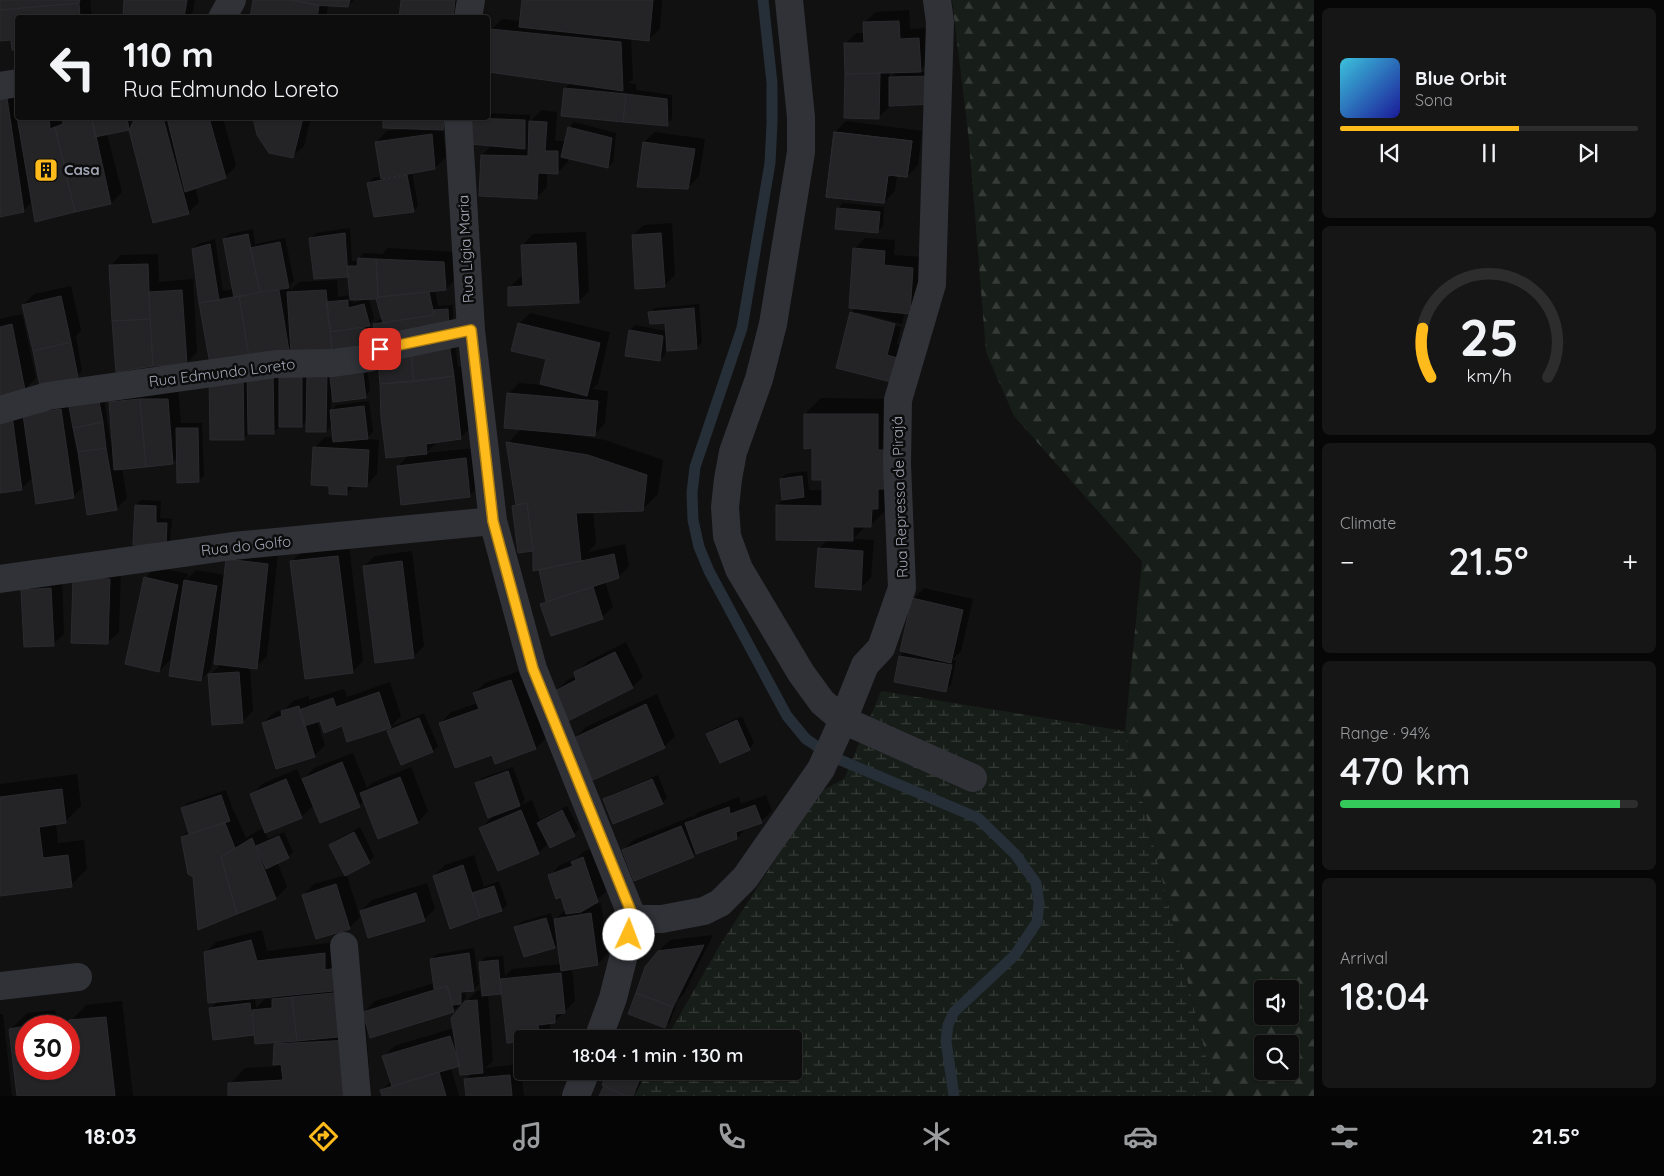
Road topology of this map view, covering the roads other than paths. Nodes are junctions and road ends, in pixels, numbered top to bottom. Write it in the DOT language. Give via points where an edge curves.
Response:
graph roads {
  1 [pos="232,0"];
  2 [pos="471,0"];
  3 [pos="789,0"];
  4 [pos="937,0"];
  5 [pos="224,15"];
  6 [pos="468,15"];
  7 [pos="15,84"];
  8 [pos="0,86"];
  9 [pos="458,120"];
  10 [pos="471,330"];
  11 [pos="0,410"];
  12 [pos="493,521"];
  13 [pos="0,579"];
  14 [pos="843,720"];
  15 [pos="973,778"];
  16 [pos="634,919"];
  17 [pos="344,946"];
  18 [pos="78,977"];
  19 [pos="0,986"];
  20 [pos="601,1030"];
  21 [pos="582,1080"];
  22 [pos="357,1096"];
  23 [pos="576,1096"];
  1 -- 5 [label="street"];
  2 -- 6 [label="street"];
  3 -- 14 [label="street" via="802,152 773,324 759,379 733,452 725,507 727,536 739,569 801,673 822,702"];
  4 -- 14 [label="street, Rua Repressa de Pirajá" via="940,22 932,284 898,400 902,588 881,648 866,665"];
  7 -- 8 [label="street"];
  9 -- 10 [label="street, Rua Lígia Maria"];
  10 -- 11 [label="street, Rua Edmundo Loreto" via="380,349 369,358 333,363 276,364 48,396"];
  10 -- 12 [label="street, Rua Lígia Maria"];
  12 -- 13 [label="street, Rua do Golfo" via="233,546"];
  12 -- 16 [label="street, Rua Lígia Maria" via="533,669"];
  14 -- 15 [label="street"];
  14 -- 16 [label="street, Rua Repressa de Pirajá" via="821,769 745,878 720,903 704,911 662,919"];
  16 -- 20 [label="street"];
  17 -- 22 [label="street"];
  18 -- 19 [label="street"];
  21 -- 23 [label="street"];
}
